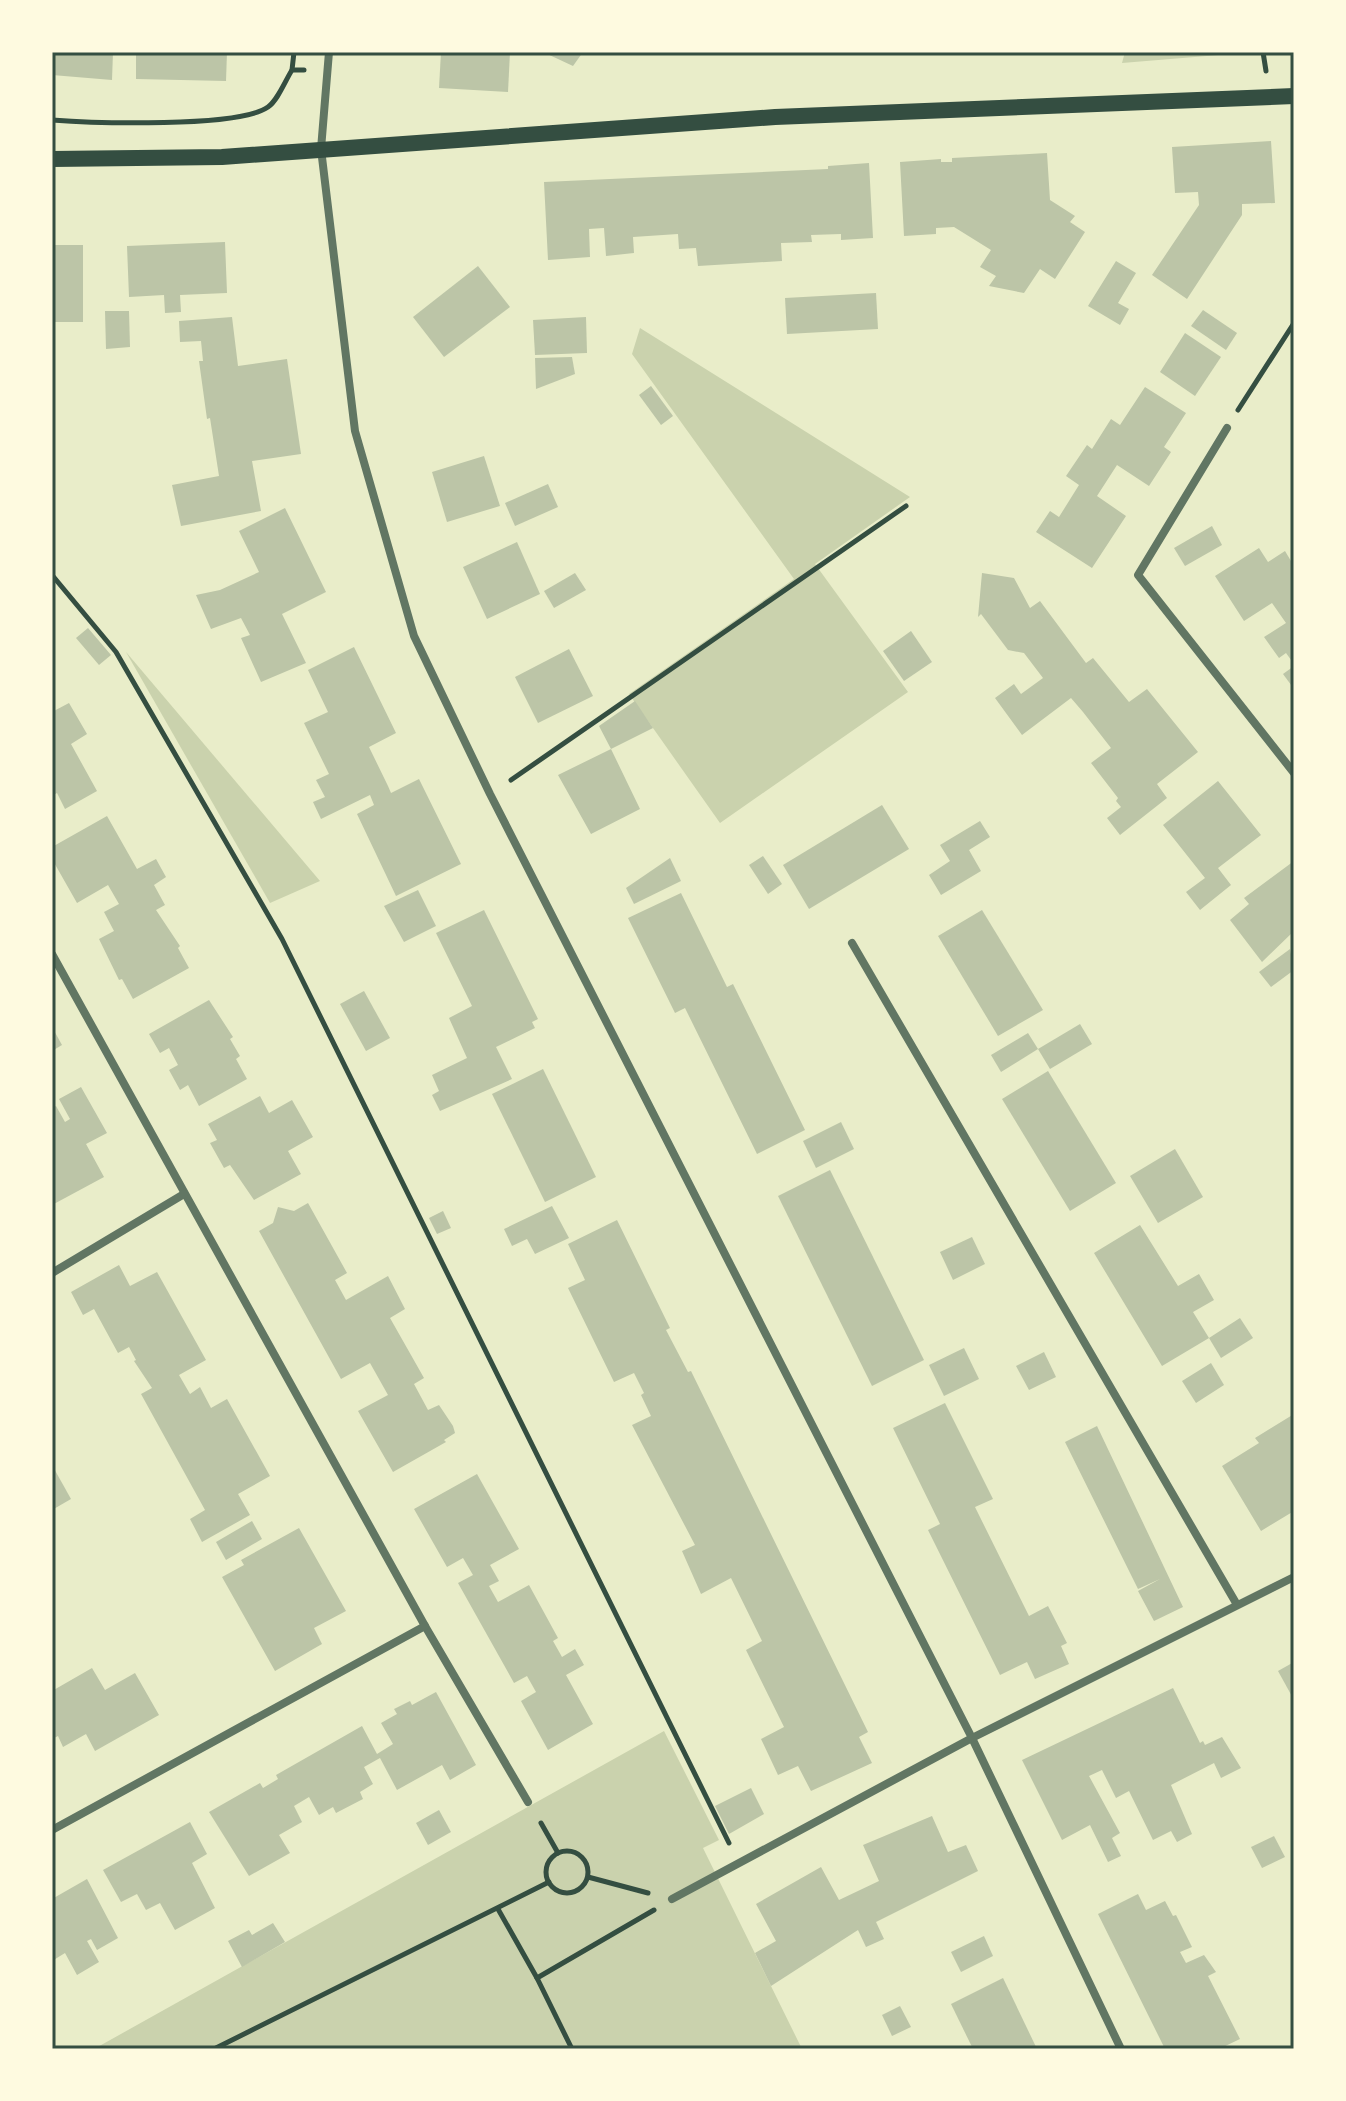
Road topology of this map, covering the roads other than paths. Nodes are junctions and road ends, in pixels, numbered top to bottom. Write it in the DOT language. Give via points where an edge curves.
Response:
graph roads {
  1 [pos="329,52"];
  2 [pos="1294,96"];
  3 [pos="321,149"];
  4 [pos="52,159"];
  5 [pos="1227,428"];
  6 [pos="1294,773"];
  7 [pos="852,943"];
  8 [pos="52,954"];
  9 [pos="184,1194"];
  10 [pos="52,1273"];
  11 [pos="1294,1577"];
  12 [pos="1236,1603"];
  13 [pos="425,1626"];
  14 [pos="972,1738"];
  15 [pos="528,1802"];
  16 [pos="52,1830"];
  17 [pos="672,1899"];
  18 [pos="1121,2049"];
  1 -- 3 [label="street"];
  2 -- 3 [label="main road" via="775,117"];
  3 -- 4 [label="main road" via="222,157"];
  3 -- 14 [label="street" via="355,431 414,636"];
  5 -- 6 [label="street" via="1138,575"];
  7 -- 12 [label="street"];
  8 -- 9 [label="street"];
  9 -- 10 [label="street"];
  9 -- 13 [label="street"];
  11 -- 12 [label="street"];
  12 -- 14 [label="street"];
  13 -- 15 [label="street"];
  13 -- 16 [label="street"];
  14 -- 17 [label="street"];
  14 -- 18 [label="street"];
}
